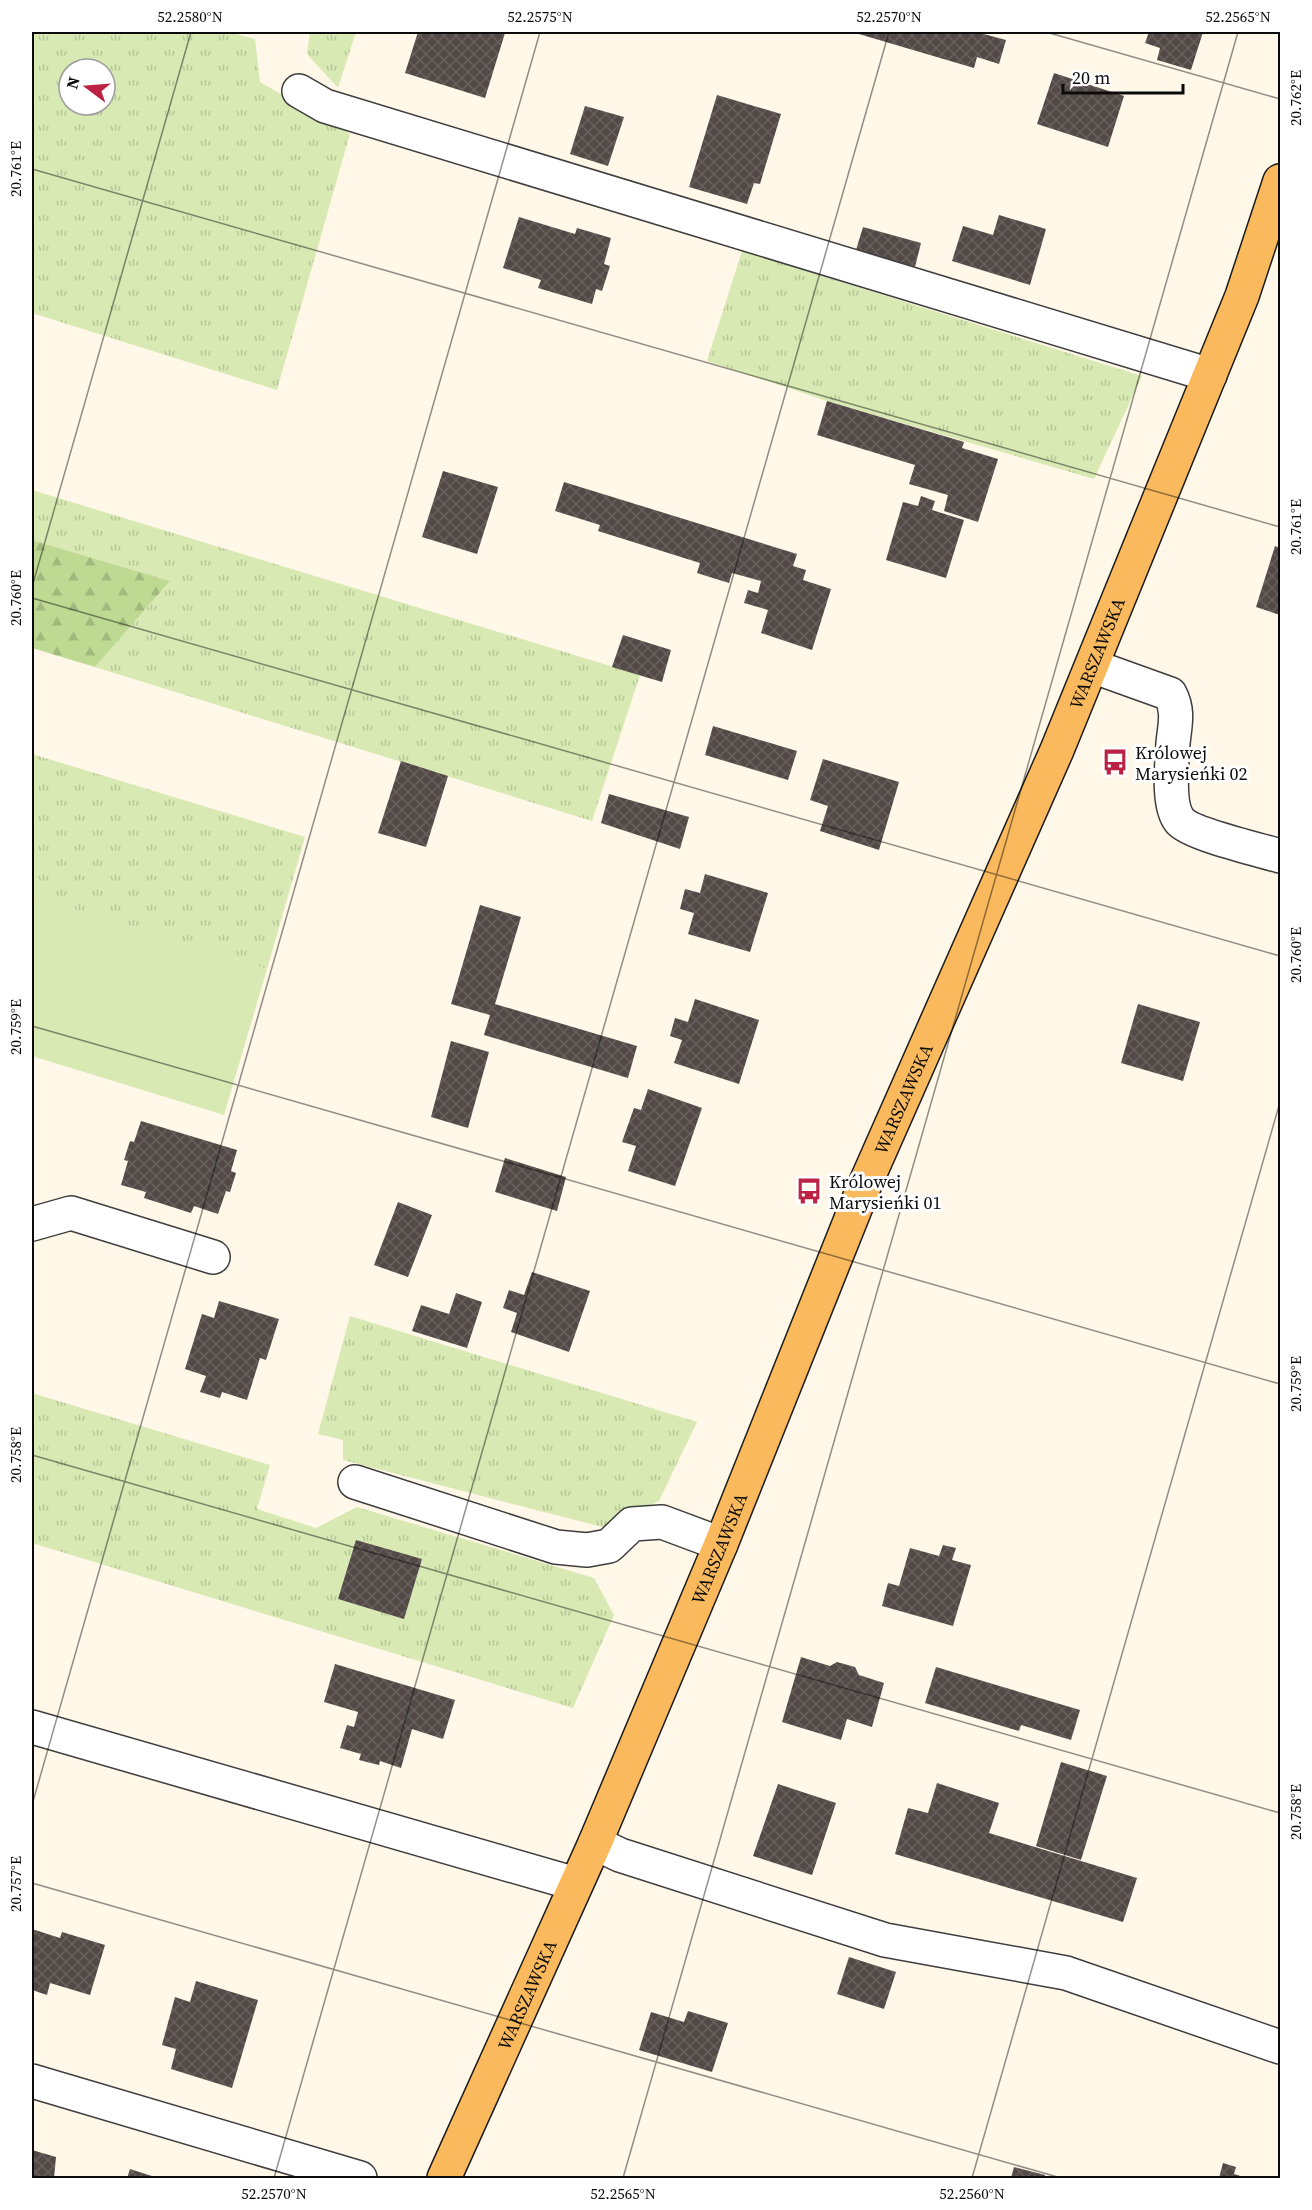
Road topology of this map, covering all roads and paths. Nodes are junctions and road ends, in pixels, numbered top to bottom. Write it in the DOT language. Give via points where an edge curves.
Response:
graph roads {
  1 [pos="299,91"];
  2 [pos="1281,181"];
  3 [pos="1210,375"];
  4 [pos="1092,666"];
  5 [pos="1281,856"];
  6 [pos="32,1224"];
  7 [pos="213,1257"];
  8 [pos="355,1482"];
  9 [pos="722,1544"];
  10 [pos="32,1727"];
  11 [pos="594,1843"];
  12 [pos="576,1884"];
  13 [pos="1281,2047"];
  14 [pos="32,2081"];
  15 [pos="360,2178"];
  16 [pos="444,2178"];
  1 -- 3 [label="lane" via="325,106"];
  2 -- 3 [label="main road, WARSZAWSKA"];
  3 -- 4 [label="main road, WARSZAWSKA"];
  4 -- 5 [label="lane" via="1170,694 1177,708 1171,776 1173,804 1179,820 1193,829"];
  4 -- 9 [label="main road, WARSZAWSKA" via="863,1189"];
  6 -- 7 [label="lane" via="71,1213"];
  8 -- 9 [label="lane" via="556,1547 587,1550 609,1546 632,1524 662,1522"];
  9 -- 11 [label="main road, WARSZAWSKA"];
  10 -- 12 [label="lane"];
  11 -- 12 [label="main road, WARSZAWSKA"];
  11 -- 13 [label="lane" via="620,1855 885,1940 1066,1973"];
  12 -- 16 [label="main road, WARSZAWSKA"];
  14 -- 15 [label="lane"];
}
